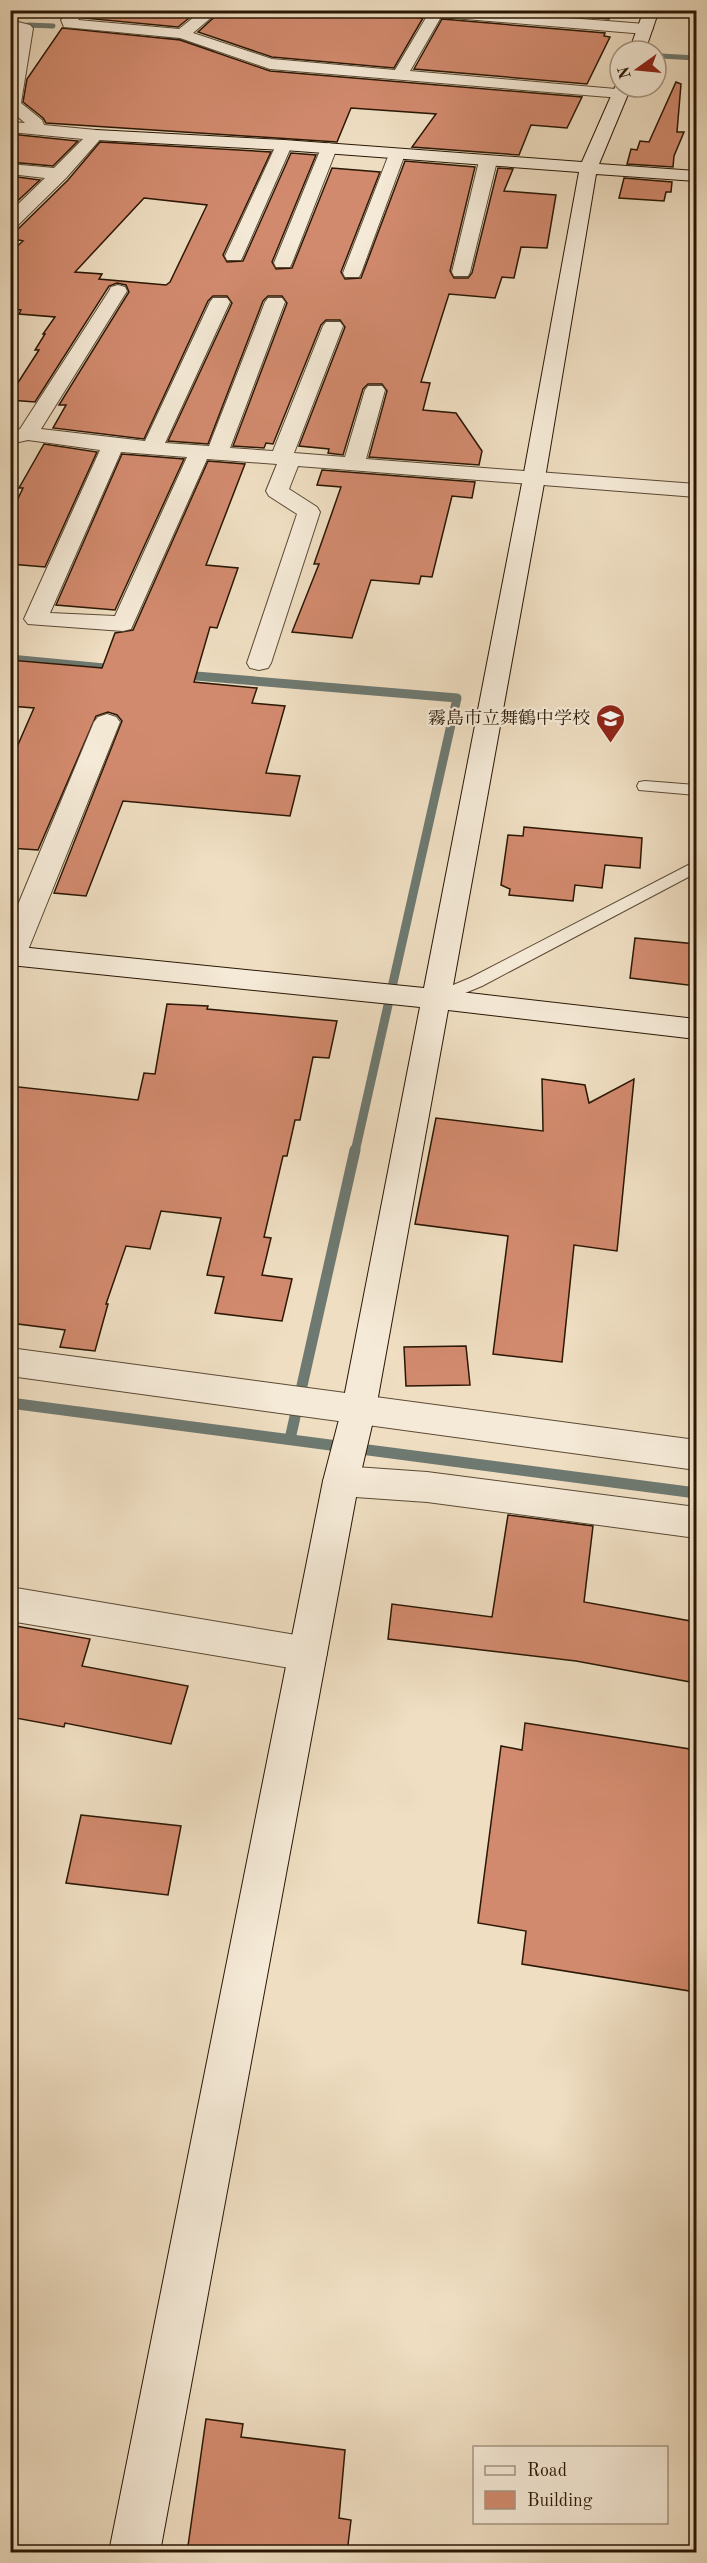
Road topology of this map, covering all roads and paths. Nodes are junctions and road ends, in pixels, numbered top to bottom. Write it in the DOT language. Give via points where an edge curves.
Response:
graph roads {
  1 [pos="80,10"];
  2 [pos="213,10"];
  3 [pos="404,10"];
  4 [pos="652,10"];
  5 [pos="435,13"];
  6 [pos="473,13"];
  7 [pos="69,24"];
  8 [pos="31,27"];
  9 [pos="645,29"];
  10 [pos="182,34"];
  11 [pos="641,39"];
  12 [pos="400,74"];
  13 [pos="608,89"];
  14 [pos="618,99"];
  15 [pos="10,127"];
  16 [pos="34,129"];
  17 [pos="96,135"];
  18 [pos="284,145"];
  19 [pos="329,148"];
  20 [pos="397,154"];
  21 [pos="488,161"];
  22 [pos="10,169"];
  23 [pos="588,169"];
  24 [pos="60,174"];
  25 [pos="696,176"];
  26 [pos="10,223"];
  27 [pos="234,256"];
  28 [pos="283,263"];
  29 [pos="461,272"];
  30 [pos="352,273"];
  31 [pos="118,291"];
  32 [pos="220,302"];
  33 [pos="275,302"];
  34 [pos="333,326"];
  35 [pos="375,390"];
  36 [pos="16,433"];
  37 [pos="113,445"];
  38 [pos="153,447"];
  39 [pos="208,452"];
  40 [pos="285,458"];
  41 [pos="354,464"];
  42 [pos="534,478"];
  43 [pos="696,491"];
  44 [pos="259,663"];
  45 [pos="106,722"];
  46 [pos="645,786"];
  47 [pos="696,790"];
  48 [pos="696,866"];
  49 [pos="11,955"];
  50 [pos="436,999"];
  51 [pos="696,1029"];
  52 [pos="10,1362"];
  53 [pos="358,1416"];
  54 [pos="696,1455"];
  55 [pos="344,1474"];
  56 [pos="696,1523"];
  57 [pos="10,1604"];
  58 [pos="308,1654"];
  59 [pos="134,2553"];
  1 -- 7 [label="street"];
  2 -- 10 [label="street"];
  3 -- 5 [label="street"];
  4 -- 9 [label="street"];
  5 -- 6 [label="street"];
  5 -- 12 [label="street"];
  6 -- 9 [label="street"];
  7 -- 8 [label="street" via="60,28"];
  7 -- 10 [label="street"];
  8 -- 16 [label="street" via="13,104 36,124"];
  9 -- 11 [label="street"];
  10 -- 12 [label="street" via="270,64"];
  12 -- 13 [label="street"];
  14 -- 23 [label="street"];
  15 -- 16 [label="street"];
  16 -- 17 [label="street"];
  17 -- 18 [label="street"];
  17 -- 24 [label="street"];
  18 -- 19 [label="street"];
  18 -- 27 [label="street"];
  19 -- 20 [label="street"];
  19 -- 28 [label="street"];
  20 -- 21 [label="street"];
  20 -- 30 [label="street"];
  21 -- 23 [label="street"];
  21 -- 29 [label="street"];
  22 -- 24 [label="street"];
  23 -- 25 [label="street"];
  23 -- 42 [label="street"];
  24 -- 26 [label="street"];
  31 -- 36 [label="street"];
  32 -- 38 [label="street"];
  33 -- 39 [label="street"];
  34 -- 40 [label="street"];
  35 -- 41 [label="street"];
  36 -- 37 [label="street"];
  37 -- 38 [label="street"];
  37 -- 39 [label="street" via="36,619 123,624"];
  38 -- 39 [label="street"];
  39 -- 40 [label="street"];
  40 -- 41 [label="street"];
  40 -- 44 [label="street" via="277,491 309,512"];
  41 -- 42 [label="street"];
  42 -- 43 [label="street"];
  42 -- 50 [label="street"];
  45 -- 49 [label="street"];
  46 -- 47 [label="lane"];
  48 -- 50 [label="lane" via="476,982"];
  49 -- 50 [label="street"];
  50 -- 51 [label="street"];
  50 -- 53 [label="street"];
  52 -- 53 [label="street"];
  53 -- 54 [label="street"];
  53 -- 55 [label="street"];
  55 -- 56 [label="street"];
  55 -- 58 [label="street"];
  57 -- 58 [label="street"];
  58 -- 59 [label="street"];
}
